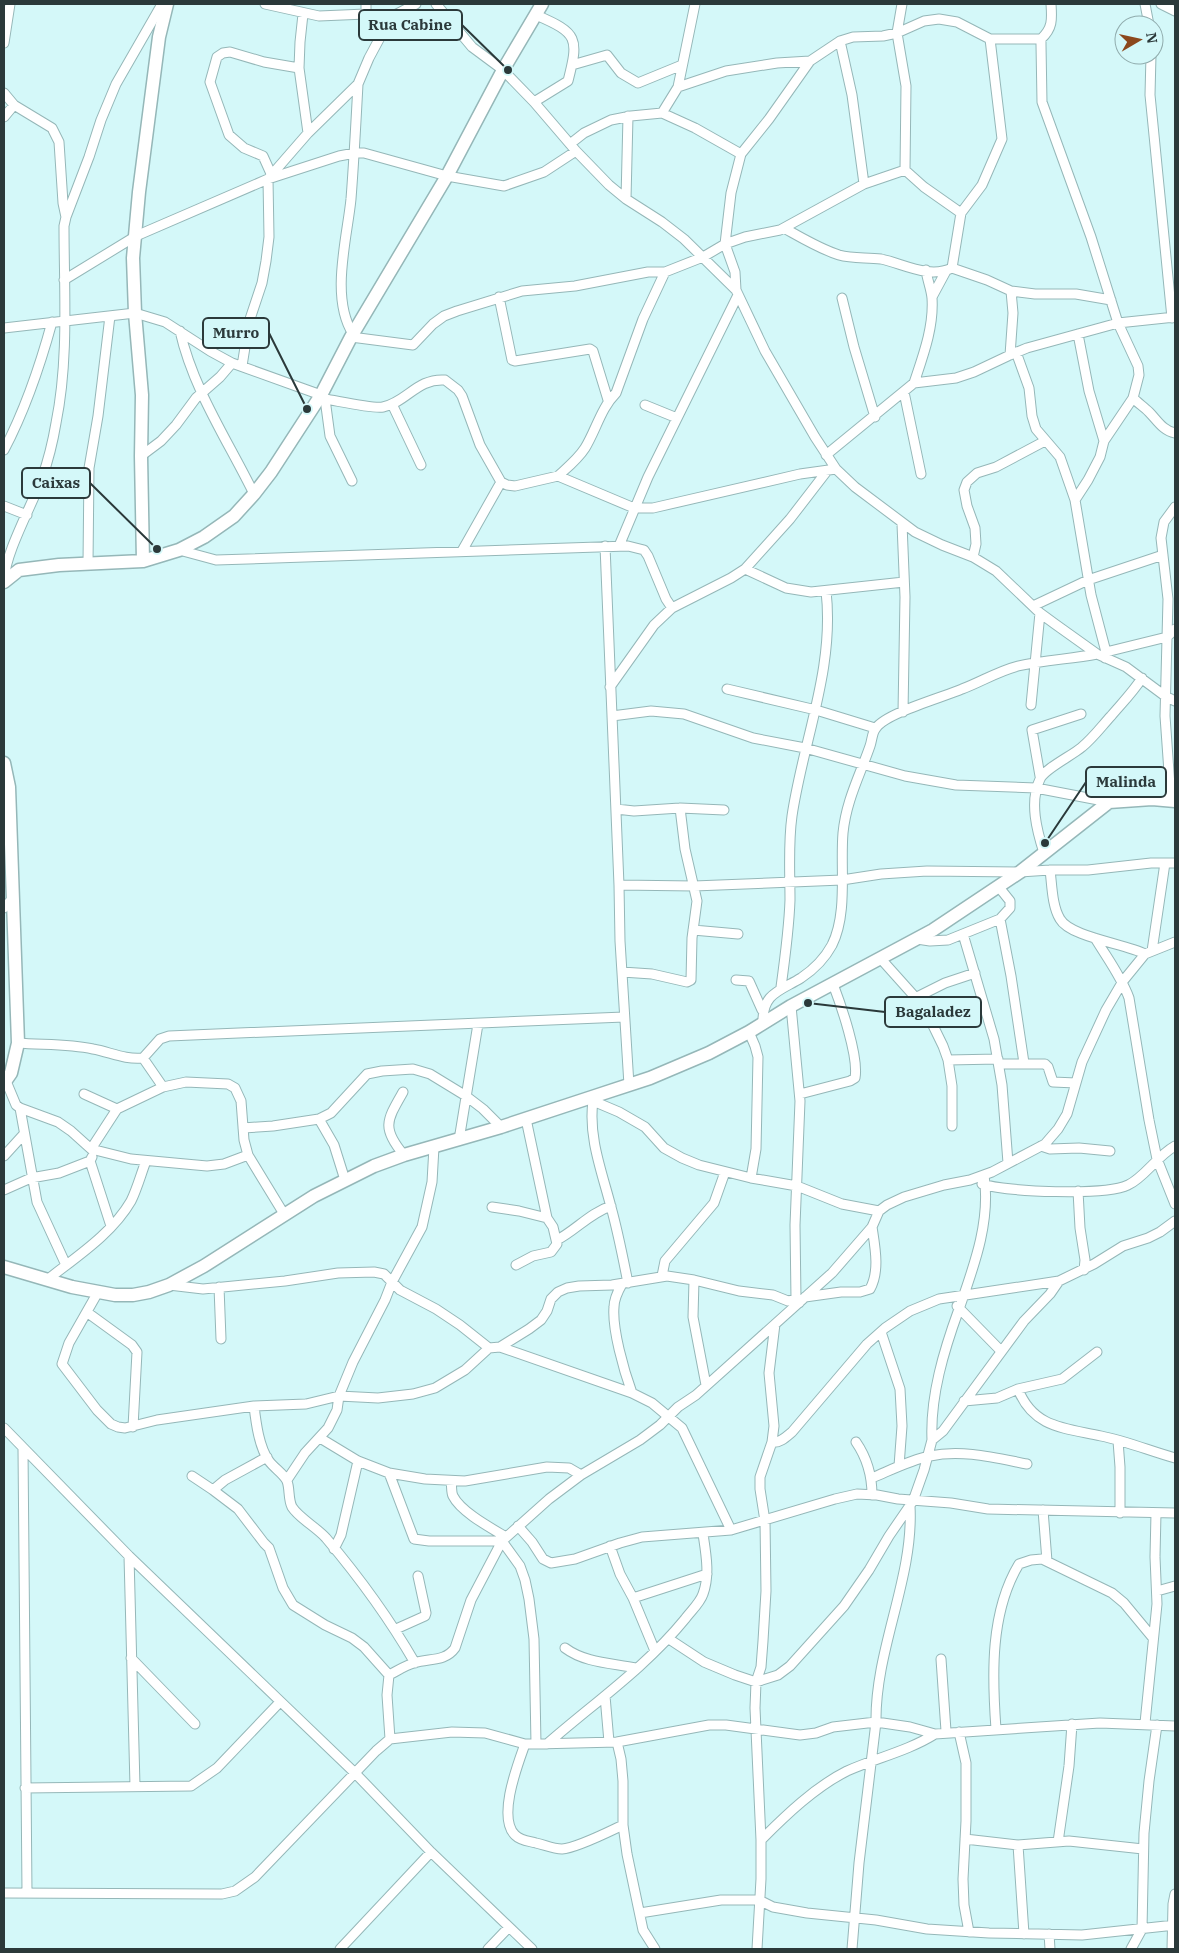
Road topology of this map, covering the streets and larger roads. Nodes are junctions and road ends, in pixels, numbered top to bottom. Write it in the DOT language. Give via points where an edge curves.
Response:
graph roads {
  1 [pos="10,4"];
  2 [pos="162,4"];
  3 [pos="167,4"];
  4 [pos="265,4"];
  5 [pos="366,4"];
  6 [pos="416,4"];
  7 [pos="436,4"];
  8 [pos="695,4"];
  9 [pos="902,4"];
  10 [pos="1051,4"];
  11 [pos="1161,4"];
  12 [pos="539,9"];
  13 [pos="1175,11"];
  14 [pos="303,14"];
  15 [pos="366,14"];
  16 [pos="391,16"];
  17 [pos="897,33"];
  18 [pos="990,39"];
  19 [pos="1041,39"];
  20 [pos="840,41"];
  21 [pos="4,43"];
  22 [pos="810,60"];
  23 [pos="572,65"];
  24 [pos="682,65"];
  25 [pos="1151,65"];
  26 [pos="299,68"];
  27 [pos="503,70"];
  28 [pos="358,84"];
  29 [pos="678,87"];
  30 [pos="4,93"];
  31 [pos="534,102"];
  32 [pos="14,105"];
  33 [pos="662,113"];
  34 [pos="628,116"];
  35 [pos="4,118"];
  36 [pos="308,133"];
  37 [pos="573,148"];
  38 [pos="355,152"];
  39 [pos="741,154"];
  40 [pos="905,170"];
  41 [pos="447,176"];
  42 [pos="270,177"];
  43 [pos="864,184"];
  44 [pos="626,199"];
  45 [pos="961,213"];
  46 [pos="66,217"];
  47 [pos="784,228"];
  48 [pos="136,236"];
  49 [pos="725,244"];
  50 [pos="703,257"];
  51 [pos="926,270"];
  52 [pos="949,270"];
  53 [pos="665,272"];
  54 [pos="64,280"];
  55 [pos="1011,291"];
  56 [pos="737,293"];
  57 [pos="932,297"];
  58 [pos="499,298"];
  59 [pos="842,298"];
  60 [pos="1111,300"];
  61 [pos="134,313"];
  62 [pos="110,316"];
  63 [pos="1174,317"];
  64 [pos="64,321"];
  65 [pos="52,322"];
  66 [pos="1118,324"];
  67 [pos="4,328"];
  68 [pos="180,331"];
  69 [pos="1078,334"];
  70 [pos="352,336"];
  71 [pos="1013,353"];
  72 [pos="232,362"];
  73 [pos="242,366"];
  74 [pos="914,383"];
  75 [pos="904,392"];
  76 [pos="202,393"];
  77 [pos="323,397"];
  78 [pos="1133,398"];
  79 [pos="608,400"];
  80 [pos="392,404"];
  81 [pos="646,405"];
  82 [pos="875,417"];
  83 [pos="677,418"];
  84 [pos="1175,433"];
  85 [pos="1045,441"];
  86 [pos="1104,441"];
  87 [pos="4,450"];
  88 [pos="826,455"];
  89 [pos="140,456"];
  90 [pos="421,466"];
  91 [pos="832,470"];
  92 [pos="921,474"];
  93 [pos="558,476"];
  94 [pos="352,481"];
  95 [pos="501,482"];
  96 [pos="254,494"];
  97 [pos="1074,500"];
  98 [pos="4,506"];
  99 [pos="1175,507"];
  100 [pos="634,508"];
  101 [pos="27,515"];
  102 [pos="902,524"];
  103 [pos="605,546"];
  104 [pos="619,546"];
  105 [pos="179,550"];
  106 [pos="462,551"];
  107 [pos="1163,556"];
  108 [pos="973,557"];
  109 [pos="143,561"];
  110 [pos="88,564"];
  111 [pos="745,569"];
  112 [pos="4,578"];
  113 [pos="1088,580"];
  114 [pos="904,582"];
  115 [pos="826,592"];
  116 [pos="1034,606"];
  117 [pos="672,608"];
  118 [pos="1040,614"];
  119 [pos="1175,629"];
  120 [pos="1167,637"];
  121 [pos="1103,655"];
  122 [pos="1034,664"];
  123 [pos="1142,678"];
  124 [pos="610,687"];
  125 [pos="727,689"];
  126 [pos="1165,696"];
  127 [pos="1175,701"];
  128 [pos="1030,705"];
  129 [pos="816,710"];
  130 [pos="903,712"];
  131 [pos="1081,714"];
  132 [pos="612,716"];
  133 [pos="876,728"];
  134 [pos="1171,747"];
  135 [pos="805,748"];
  136 [pos="4,763"];
  137 [pos="863,764"];
  138 [pos="1040,776"];
  139 [pos="1036,788"];
  140 [pos="1173,801"];
  141 [pos="1109,802"];
  142 [pos="680,808"];
  143 [pos="616,809"];
  144 [pos="724,810"];
  145 [pos="1044,854"];
  146 [pos="1165,863"];
  147 [pos="1175,863"];
  148 [pos="1050,870"];
  149 [pos="1020,872"];
  150 [pos="842,880"];
  151 [pos="790,882"];
  152 [pos="619,885"];
  153 [pos="694,886"];
  154 [pos="998,886"];
  155 [pos="8,904"];
  156 [pos="1000,919"];
  157 [pos="693,930"];
  158 [pos="738,934"];
  159 [pos="963,934"];
  160 [pos="1095,938"];
  161 [pos="917,939"];
  162 [pos="1175,942"];
  163 [pos="1149,952"];
  164 [pos="881,959"];
  165 [pos="622,972"];
  166 [pos="975,973"];
  167 [pos="736,980"];
  168 [pos="1123,981"];
  169 [pos="834,984"];
  170 [pos="781,987"];
  171 [pos="917,997"];
  172 [pos="791,1006"];
  173 [pos="624,1017"];
  174 [pos="762,1017"];
  175 [pos="478,1024"];
  176 [pos="749,1032"];
  177 [pos="18,1043"];
  178 [pos="143,1058"];
  179 [pos="948,1060"];
  180 [pos="998,1061"];
  181 [pos="1024,1063"];
  182 [pos="5,1082"];
  183 [pos="1076,1084"];
  184 [pos="630,1085"];
  185 [pos="163,1087"];
  186 [pos="403,1092"];
  187 [pos="84,1094"];
  188 [pos="800,1094"];
  189 [pos="466,1096"];
  190 [pos="593,1099"];
  191 [pos="20,1108"];
  192 [pos="117,1109"];
  193 [pos="319,1119"];
  194 [pos="526,1119"];
  195 [pos="952,1126"];
  196 [pos="501,1127"];
  197 [pos="243,1128"];
  198 [pos="24,1134"];
  199 [pos="459,1140"];
  200 [pos="1041,1146"];
  201 [pos="1175,1146"];
  202 [pos="434,1147"];
  203 [pos="93,1149"];
  204 [pos="1110,1150"];
  205 [pos="248,1155"];
  206 [pos="404,1155"];
  207 [pos="4,1156"];
  208 [pos="1157,1159"];
  209 [pos="90,1161"];
  210 [pos="146,1161"];
  211 [pos="1008,1163"];
  212 [pos="725,1172"];
  213 [pos="984,1175"];
  214 [pos="31,1178"];
  215 [pos="751,1178"];
  216 [pos="345,1180"];
  217 [pos="970,1180"];
  218 [pos="986,1185"];
  219 [pos="797,1186"];
  220 [pos="4,1190"];
  221 [pos="1078,1191"];
  222 [pos="1175,1204"];
  223 [pos="611,1206"];
  224 [pos="492,1207"];
  225 [pos="880,1211"];
  226 [pos="284,1214"];
  227 [pos="547,1218"];
  228 [pos="1175,1222"];
  229 [pos="111,1226"];
  230 [pos="872,1227"];
  231 [pos="557,1240"];
  232 [pos="66,1265"];
  233 [pos="516,1265"];
  234 [pos="4,1267"];
  235 [pos="1084,1270"];
  236 [pos="662,1276"];
  237 [pos="48,1280"];
  238 [pos="694,1280"];
  239 [pos="1059,1281"];
  240 [pos="392,1282"];
  241 [pos="625,1284"];
  242 [pos="169,1285"];
  243 [pos="219,1287"];
  244 [pos="98,1292"];
  245 [pos="964,1296"];
  246 [pos="950,1298"];
  247 [pos="800,1300"];
  248 [pos="959,1308"];
  249 [pos="88,1313"];
  250 [pos="775,1324"];
  251 [pos="881,1332"];
  252 [pos="221,1339"];
  253 [pos="500,1347"];
  254 [pos="489,1348"];
  255 [pos="1001,1351"];
  256 [pos="1097,1352"];
  257 [pos="706,1385"];
  258 [pos="1018,1389"];
  259 [pos="632,1393"];
  260 [pos="339,1396"];
  261 [pos="964,1401"];
  262 [pos="254,1406"];
  263 [pos="667,1417"];
  264 [pos="133,1427"];
  265 [pos="4,1428"];
  266 [pos="320,1438"];
  267 [pos="932,1440"];
  268 [pos="1118,1441"];
  269 [pos="772,1442"];
  270 [pos="856,1442"];
  271 [pos="23,1449"];
  272 [pos="928,1456"];
  273 [pos="266,1457"];
  274 [pos="1175,1458"];
  275 [pos="358,1461"];
  276 [pos="1027,1464"];
  277 [pos="899,1466"];
  278 [pos="389,1473"];
  279 [pos="581,1475"];
  280 [pos="192,1476"];
  281 [pos="872,1478"];
  282 [pos="287,1480"];
  283 [pos="451,1481"];
  284 [pos="213,1490"];
  285 [pos="872,1495"];
  286 [pos="911,1503"];
  287 [pos="1043,1510"];
  288 [pos="1120,1513"];
  289 [pos="1156,1513"];
  290 [pos="1175,1514"];
  291 [pos="766,1521"];
  292 [pos="518,1526"];
  293 [pos="731,1530"];
  294 [pos="703,1534"];
  295 [pos="504,1539"];
  296 [pos="610,1546"];
  297 [pos="334,1549"];
  298 [pos="129,1556"];
  299 [pos="1047,1561"];
  300 [pos="707,1574"];
  301 [pos="418,1576"];
  302 [pos="1175,1586"];
  303 [pos="1157,1591"];
  304 [pos="633,1598"];
  305 [pos="396,1629"];
  306 [pos="1153,1638"];
  307 [pos="668,1639"];
  308 [pos="565,1648"];
  309 [pos="655,1651"];
  310 [pos="131,1658"];
  311 [pos="941,1659"];
  312 [pos="415,1662"];
  313 [pos="636,1668"];
  314 [pos="389,1675"];
  315 [pos="756,1682"];
  316 [pos="604,1696"];
  317 [pos="280,1702"];
  318 [pos="876,1722"];
  319 [pos="1145,1723"];
  320 [pos="195,1724"];
  321 [pos="1072,1724"];
  322 [pos="1157,1725"];
  323 [pos="1175,1726"];
  324 [pos="996,1729"];
  325 [pos="756,1730"];
  326 [pos="946,1732"];
  327 [pos="959,1732"];
  328 [pos="935,1734"];
  329 [pos="390,1739"];
  330 [pos="613,1742"];
  331 [pos="525,1744"];
  332 [pos="536,1744"];
  333 [pos="547,1744"];
  334 [pos="872,1762"];
  335 [pos="355,1773"];
  336 [pos="135,1786"];
  337 [pos="25,1788"];
  338 [pos="623,1825"];
  339 [pos="965,1839"];
  340 [pos="761,1840"];
  341 [pos="1058,1842"];
  342 [pos="1018,1845"];
  343 [pos="1143,1849"];
  344 [pos="431,1852"];
  345 [pos="27,1892"];
  346 [pos="4,1893"];
  347 [pos="1175,1894"];
  348 [pos="759,1900"];
  349 [pos="640,1913"];
  350 [pos="855,1919"];
  351 [pos="1174,1925"];
  352 [pos="509,1927"];
  353 [pos="1142,1929"];
  354 [pos="969,1932"];
  355 [pos="1024,1934"];
  356 [pos="1049,1934"];
  357 [pos="340,1949"];
  358 [pos="488,1949"];
  359 [pos="532,1949"];
  360 [pos="655,1949"];
  361 [pos="757,1949"];
  362 [pos="852,1949"];
  363 [pos="1050,1949"];
  364 [pos="1131,1949"];
  365 [pos="1172,1949"];
  1 -- 21 [label="street"];
  2 -- 46 [label="street" via="116,84"];
  3 -- 48 [label="street" via="159,36"];
  4 -- 14 [label="street"];
  5 -- 15 [label="street"];
  6 -- 16 [label="street"];
  7 -- 27 [label="street" via="472,47"];
  8 -- 24 [label="street"];
  9 -- 17 [label="street"];
  10 -- 19 [label="street" via="1052,25"];
  11 -- 13 [label="street"];
  12 -- 23 [label="street" via="573,37"];
  12 -- 27 [label="street"];
  14 -- 15 [label="street"];
  14 -- 26 [label="street"];
  15 -- 16 [label="street"];
  16 -- 28 [label="street"];
  17 -- 18 [label="street" via="924,21 939,19 957,22"];
  17 -- 20 [label="street"];
  17 -- 40 [label="street" via="906,86"];
  18 -- 19 [label="street"];
  18 -- 45 [label="street" via="1002,139 982,185"];
  19 -- 60 [label="street" via="1042,102"];
  20 -- 22 [label="street"];
  20 -- 43 [label="street" via="852,95"];
  22 -- 29 [label="street" via="726,71"];
  22 -- 39 [label="street"];
  23 -- 24 [label="street" via="607,56 621,72 638,82"];
  23 -- 31 [label="street" via="568,81"];
  24 -- 29 [label="street"];
  25 -- 63 [label="street" via="1152,125"];
  26 -- 36 [label="street"];
  26 -- 42 [label="street" via="230,52 217,57 210,76 212,91 229,135 244,148 263,156"];
  27 -- 31 [label="street"];
  27 -- 41 [label="street"];
  28 -- 36 [label="street"];
  28 -- 38 [label="street"];
  29 -- 33 [label="street"];
  30 -- 32 [label="street"];
  31 -- 37 [label="street"];
  32 -- 35 [label="street"];
  32 -- 46 [label="street" via="52,128 59,142"];
  33 -- 34 [label="street"];
  33 -- 39 [label="street"];
  34 -- 37 [label="street" via="597,125 584,133"];
  34 -- 44 [label="street"];
  36 -- 42 [label="street"];
  37 -- 41 [label="street" via="544,172 504,186"];
  37 -- 44 [label="street"];
  38 -- 41 [label="street"];
  38 -- 42 [label="street"];
  38 -- 70 [label="street" via="342,280 345,319"];
  39 -- 49 [label="street" via="731,193"];
  40 -- 43 [label="street"];
  40 -- 45 [label="street"];
  41 -- 70 [label="street"];
  42 -- 48 [label="street"];
  42 -- 73 [label="street" via="266,260 249,322"];
  43 -- 47 [label="street"];
  44 -- 50 [label="street" via="662,222"];
  45 -- 52 [label="street"];
  46 -- 54 [label="street"];
  47 -- 49 [label="street"];
  47 -- 51 [label="street" via="840,255 879,259 913,270"];
  48 -- 54 [label="street"];
  48 -- 61 [label="street"];
  49 -- 50 [label="street"];
  49 -- 56 [label="street" via="735,272"];
  50 -- 53 [label="street"];
  50 -- 56 [label="street"];
  51 -- 52 [label="street"];
  51 -- 57 [label="street"];
  52 -- 55 [label="street" via="987,280"];
  52 -- 57 [label="street"];
  53 -- 58 [label="street" via="648,272 575,286 522,290"];
  53 -- 79 [label="street" via="643,319 616,393"];
  54 -- 64 [label="street"];
  55 -- 60 [label="street" via="1076,294"];
  55 -- 71 [label="street"];
  56 -- 83 [label="street"];
  56 -- 88 [label="street" via="765,351"];
  57 -- 74 [label="street" via="928,338"];
  58 -- 70 [label="street" via="444,316 413,345"];
  58 -- 79 [label="street" via="512,360 590,349"];
  59 -- 82 [label="street"];
  60 -- 66 [label="street"];
  61 -- 62 [label="street"];
  61 -- 68 [label="street" via="165,322"];
  61 -- 89 [label="street" via="142,395"];
  62 -- 64 [label="street"];
  62 -- 110 [label="street" via="88,468"];
  63 -- 66 [label="street"];
  64 -- 65 [label="street"];
  64 -- 101 [label="street" via="63,373 56,422 43,477"];
  65 -- 67 [label="street"];
  65 -- 87 [label="street" via="41,362"];
  66 -- 69 [label="street"];
  66 -- 78 [label="street" via="1138,366"];
  68 -- 72 [label="street"];
  68 -- 76 [label="street"];
  69 -- 71 [label="street"];
  69 -- 86 [label="street" via="1089,391"];
  70 -- 77 [label="street"];
  71 -- 74 [label="street" via="956,378"];
  71 -- 85 [label="street" via="1029,388 1036,429"];
  72 -- 73 [label="street"];
  72 -- 76 [label="street"];
  73 -- 77 [label="street"];
  74 -- 75 [label="street"];
  75 -- 82 [label="street"];
  75 -- 92 [label="street"];
  76 -- 89 [label="street" via="161,441"];
  76 -- 96 [label="street"];
  77 -- 80 [label="street" via="378,408"];
  77 -- 94 [label="street" via="330,436"];
  77 -- 96 [label="street"];
  78 -- 84 [label="street" via="1161,426"];
  78 -- 86 [label="street"];
  79 -- 93 [label="street" via="580,456"];
  80 -- 90 [label="street"];
  80 -- 95 [label="street" via="427,382 446,380 462,396 480,445"];
  81 -- 83 [label="street"];
  82 -- 88 [label="street"];
  83 -- 100 [label="street"];
  85 -- 97 [label="street" via="1060,457"];
  85 -- 108 [label="street" via="977,473 967,482 964,490 966,506 975,528"];
  86 -- 97 [label="street" via="1100,457"];
  88 -- 91 [label="street"];
  89 -- 109 [label="street"];
  91 -- 100 [label="street" via="800,474 653,508"];
  91 -- 102 [label="street"];
  91 -- 111 [label="street"];
  93 -- 95 [label="street" via="515,486"];
  93 -- 100 [label="street"];
  95 -- 106 [label="street"];
  96 -- 105 [label="street" via="223,525"];
  97 -- 113 [label="street"];
  98 -- 101 [label="street"];
  99 -- 107 [label="street" via="1164,522 1161,538"];
  100 -- 104 [label="street"];
  101 -- 112 [label="street"];
  102 -- 108 [label="street"];
  102 -- 114 [label="street"];
  103 -- 104 [label="street"];
  103 -- 106 [label="street"];
  103 -- 124 [label="street"];
  104 -- 117 [label="street" via="644,550"];
  105 -- 106 [label="street" via="216,560"];
  105 -- 109 [label="street"];
  107 -- 113 [label="street"];
  107 -- 120 [label="street" via="1168,599"];
  108 -- 116 [label="street" via="996,571"];
  109 -- 110 [label="street"];
  110 -- 112 [label="street" via="19,570"];
  111 -- 115 [label="street" via="786,588"];
  111 -- 117 [label="street"];
  113 -- 116 [label="street"];
  113 -- 121 [label="street"];
  114 -- 115 [label="street"];
  114 -- 130 [label="street"];
  115 -- 129 [label="street" via="828,634"];
  116 -- 118 [label="street"];
  117 -- 124 [label="street" via="654,625"];
  118 -- 121 [label="street"];
  118 -- 122 [label="street"];
  119 -- 120 [label="street"];
  120 -- 121 [label="street"];
  120 -- 126 [label="street"];
  121 -- 122 [label="street"];
  121 -- 123 [label="street"];
  122 -- 128 [label="street"];
  122 -- 130 [label="street" via="1002,672"];
  123 -- 126 [label="street"];
  123 -- 138 [label="street" via="1098,733"];
  124 -- 132 [label="street"];
  125 -- 129 [label="street"];
  126 -- 127 [label="street"];
  126 -- 134 [label="street"];
  129 -- 133 [label="street"];
  129 -- 135 [label="street"];
  130 -- 133 [label="street"];
  131 -- 138 [label="street" via="1032,730"];
  132 -- 135 [label="street" via="651,711 684,714 753,738"];
  132 -- 143 [label="street"];
  133 -- 137 [label="street"];
  134 -- 140 [label="street"];
  135 -- 137 [label="street"];
  135 -- 151 [label="street" via="792,822"];
  136 -- 155 [label="street" via="9,787"];
  137 -- 139 [label="street" via="905,776 948,783"];
  137 -- 150 [label="street" via="847,810"];
  138 -- 139 [label="street"];
  139 -- 141 [label="street"];
  139 -- 145 [label="street" via="1036,828"];
  140 -- 141 [label="street"];
  141 -- 145 [label="street"];
  142 -- 143 [label="street"];
  142 -- 144 [label="street"];
  142 -- 153 [label="street"];
  143 -- 152 [label="street"];
  145 -- 149 [label="street"];
  146 -- 147 [label="street"];
  146 -- 148 [label="street"];
  146 -- 163 [label="street"];
  148 -- 149 [label="street"];
  148 -- 160 [label="street" via="1059,918 1064,925"];
  149 -- 150 [label="street" via="927,871"];
  149 -- 154 [label="street"];
  150 -- 151 [label="street"];
  150 -- 170 [label="street" via="839,917 832,946 811,971"];
  151 -- 153 [label="street"];
  151 -- 170 [label="street"];
  152 -- 153 [label="street"];
  152 -- 165 [label="street"];
  153 -- 157 [label="street" via="697,901"];
  154 -- 156 [label="street" via="1010,901 1010,908"];
  154 -- 161 [label="street"];
  155 -- 177 [label="street"];
  156 -- 159 [label="street"];
  156 -- 181 [label="street"];
  157 -- 158 [label="street"];
  157 -- 165 [label="street" via="691,980"];
  159 -- 161 [label="street" via="940,942"];
  159 -- 166 [label="street"];
  160 -- 163 [label="street"];
  160 -- 168 [label="street"];
  161 -- 164 [label="street"];
  162 -- 163 [label="street"];
  163 -- 168 [label="street"];
  164 -- 169 [label="street"];
  164 -- 171 [label="street"];
  165 -- 173 [label="street"];
  166 -- 171 [label="street"];
  166 -- 180 [label="street"];
  167 -- 174 [label="street" via="749,981"];
  168 -- 183 [label="street" via="1094,1033"];
  168 -- 208 [label="street" via="1129,998"];
  169 -- 172 [label="street"];
  169 -- 188 [label="street" via="852,1046 855,1078"];
  170 -- 174 [label="street" via="767,1002"];
  171 -- 179 [label="street"];
  172 -- 174 [label="street"];
  172 -- 188 [label="street"];
  173 -- 175 [label="street"];
  173 -- 184 [label="street"];
  174 -- 176 [label="street"];
  175 -- 178 [label="street" via="169,1036 160,1039"];
  175 -- 189 [label="street"];
  176 -- 184 [label="street" via="709,1053"];
  176 -- 215 [label="street" via="758,1064 756,1148"];
  177 -- 178 [label="street" via="91,1048 126,1058"];
  177 -- 182 [label="street" via="11,1073"];
  178 -- 185 [label="street"];
  179 -- 180 [label="street"];
  179 -- 195 [label="street"];
  180 -- 181 [label="street"];
  180 -- 211 [label="street"];
  181 -- 183 [label="street" via="1045,1064 1052,1082"];
  182 -- 191 [label="street"];
  183 -- 200 [label="street" via="1067,1114"];
  184 -- 190 [label="street"];
  185 -- 192 [label="street"];
  185 -- 197 [label="street" via="186,1082 228,1084 235,1088 241,1101"];
  186 -- 206 [label="street" via="388,1126 396,1146"];
  187 -- 192 [label="street"];
  188 -- 219 [label="street"];
  189 -- 193 [label="street" via="430,1074 413,1069 372,1072 331,1113"];
  189 -- 196 [label="street"];
  189 -- 199 [label="street"];
  190 -- 194 [label="street"];
  190 -- 212 [label="street" via="645,1127 664,1148 682,1158"];
  190 -- 223 [label="street" via="596,1150"];
  191 -- 198 [label="street"];
  191 -- 203 [label="street" via="58,1122"];
  192 -- 203 [label="street"];
  193 -- 197 [label="street"];
  193 -- 216 [label="street" via="334,1146"];
  194 -- 196 [label="street"];
  194 -- 227 [label="street"];
  196 -- 199 [label="street"];
  197 -- 205 [label="street"];
  198 -- 207 [label="street"];
  198 -- 214 [label="street"];
  199 -- 202 [label="street"];
  200 -- 204 [label="street"];
  200 -- 211 [label="street"];
  201 -- 208 [label="street"];
  202 -- 206 [label="street"];
  202 -- 240 [label="street" via="432,1182 422,1227"];
  203 -- 209 [label="street"];
  203 -- 210 [label="street"];
  205 -- 210 [label="street" via="208,1166"];
  205 -- 226 [label="street"];
  206 -- 216 [label="street"];
  208 -- 221 [label="street" via="1128,1186"];
  208 -- 222 [label="street"];
  209 -- 214 [label="street" via="59,1174"];
  209 -- 229 [label="street"];
  210 -- 229 [label="street" via="131,1200"];
  211 -- 213 [label="street"];
  212 -- 215 [label="street"];
  212 -- 236 [label="street" via="714,1203 665,1261"];
  213 -- 217 [label="street"];
  213 -- 218 [label="street"];
  214 -- 220 [label="street"];
  214 -- 232 [label="street" via="37,1202"];
  215 -- 219 [label="street"];
  216 -- 226 [label="street"];
  217 -- 218 [label="street"];
  217 -- 225 [label="street" via="904,1197 887,1204"];
  218 -- 221 [label="street" via="1034,1192"];
  218 -- 245 [label="street" via="982,1235"];
  219 -- 225 [label="street" via="842,1204"];
  219 -- 247 [label="street" via="795,1225"];
  221 -- 235 [label="street"];
  223 -- 231 [label="street" via="599,1210"];
  223 -- 241 [label="street" via="619,1236"];
  224 -- 227 [label="street"];
  225 -- 230 [label="street"];
  226 -- 242 [label="street"];
  227 -- 231 [label="street"];
  228 -- 235 [label="street" via="1148,1238 1109,1253"];
  229 -- 232 [label="street"];
  230 -- 247 [label="street" via="832,1273"];
  230 -- 247 [label="street" via="876,1256 874,1281 870,1289"];
  231 -- 233 [label="street" via="551,1252 533,1256"];
  232 -- 237 [label="street"];
  234 -- 237 [label="street"];
  235 -- 239 [label="street"];
  236 -- 238 [label="street"];
  236 -- 241 [label="street"];
  237 -- 244 [label="street"];
  238 -- 247 [label="street" via="738,1291 773,1295 788,1301"];
  238 -- 257 [label="street" via="693,1317"];
  239 -- 245 [label="street"];
  239 -- 255 [label="street"];
  240 -- 243 [label="street" via="384,1274 361,1271"];
  240 -- 254 [label="street" via="460,1325"];
  240 -- 260 [label="street"];
  241 -- 253 [label="street" via="579,1286 558,1292 530,1330"];
  241 -- 259 [label="street" via="615,1300 614,1312"];
  242 -- 243 [label="street" via="203,1289"];
  242 -- 244 [label="street" via="133,1295"];
  243 -- 252 [label="street"];
  244 -- 249 [label="street"];
  245 -- 246 [label="street"];
  245 -- 248 [label="street"];
  246 -- 248 [label="street"];
  246 -- 251 [label="street" via="910,1311"];
  247 -- 250 [label="street"];
  248 -- 255 [label="street"];
  248 -- 267 [label="street" via="938,1379 931,1424"];
  249 -- 264 [label="street" via="137,1352"];
  249 -- 264 [label="street" via="69,1343 62,1364 111,1424 118,1428"];
  250 -- 257 [label="street"];
  250 -- 269 [label="street" via="769,1373 774,1415"];
  251 -- 269 [label="street" via="792,1432"];
  251 -- 277 [label="street" via="900,1389"];
  253 -- 254 [label="street"];
  253 -- 259 [label="street"];
  254 -- 260 [label="street" via="465,1370 435,1388 394,1397"];
  255 -- 261 [label="street"];
  256 -- 258 [label="street" via="1062,1379"];
  257 -- 263 [label="street"];
  258 -- 261 [label="street" via="998,1398"];
  258 -- 268 [label="street" via="1028,1408 1043,1419 1062,1428"];
  259 -- 263 [label="street"];
  260 -- 262 [label="street" via="306,1404"];
  260 -- 266 [label="street" via="337,1410"];
  261 -- 267 [label="street" via="943,1431"];
  262 -- 264 [label="street" via="157,1420"];
  262 -- 273 [label="street"];
  263 -- 279 [label="street" via="640,1440"];
  263 -- 293 [label="street" via="682,1428"];
  265 -- 271 [label="street"];
  266 -- 275 [label="street"];
  266 -- 282 [label="street"];
  267 -- 272 [label="street"];
  268 -- 274 [label="street"];
  268 -- 288 [label="street"];
  269 -- 291 [label="street" via="760,1477 760,1499"];
  270 -- 281 [label="street"];
  271 -- 298 [label="street"];
  271 -- 337 [label="street"];
  272 -- 276 [label="street" via="964,1454"];
  272 -- 277 [label="street"];
  272 -- 286 [label="street"];
  273 -- 282 [label="street"];
  273 -- 284 [label="street"];
  275 -- 278 [label="street"];
  275 -- 297 [label="street" via="341,1536"];
  277 -- 281 [label="street"];
  278 -- 283 [label="street"];
  278 -- 295 [label="street" via="414,1538 429,1541"];
  279 -- 283 [label="street" via="570,1468 546,1467"];
  279 -- 292 [label="street"];
  280 -- 284 [label="street"];
  281 -- 285 [label="street"];
  282 -- 297 [label="street" via="294,1509 317,1528"];
  283 -- 295 [label="street" via="457,1502"];
  284 -- 314 [label="street" via="238,1509 269,1548 283,1588 293,1605 352,1638"];
  285 -- 286 [label="street"];
  285 -- 291 [label="street" via="857,1494 835,1499"];
  286 -- 287 [label="street"];
  286 -- 315 [label="street" via="844,1606 790,1666 778,1675"];
  286 -- 318 [label="street" via="908,1542 885,1647"];
  287 -- 288 [label="street"];
  287 -- 299 [label="street"];
  288 -- 289 [label="street"];
  289 -- 290 [label="street"];
  289 -- 303 [label="street" via="1154,1557"];
  291 -- 293 [label="street"];
  291 -- 315 [label="street" via="762,1658"];
  292 -- 295 [label="street"];
  292 -- 296 [label="street" via="543,1559 551,1563 575,1559"];
  293 -- 294 [label="street"];
  294 -- 296 [label="street" via="642,1537"];
  294 -- 300 [label="street"];
  295 -- 312 [label="street" via="471,1600 451,1654"];
  295 -- 332 [label="street" via="520,1566 529,1599 534,1639"];
  296 -- 304 [label="street"];
  297 -- 305 [label="street"];
  298 -- 310 [label="street"];
  298 -- 317 [label="street"];
  299 -- 306 [label="street" via="1112,1594"];
  299 -- 324 [label="street" via="1031,1560 1020,1564 1003,1603 994,1666"];
  300 -- 304 [label="street"];
  300 -- 307 [label="street" via="701,1599"];
  301 -- 305 [label="street" via="425,1616"];
  302 -- 303 [label="street"];
  303 -- 306 [label="street"];
  304 -- 309 [label="street"];
  305 -- 312 [label="street"];
  306 -- 319 [label="street"];
  307 -- 309 [label="street"];
  307 -- 315 [label="street" via="716,1668"];
  308 -- 313 [label="street" via="584,1659"];
  309 -- 313 [label="street"];
  310 -- 320 [label="street"];
  310 -- 336 [label="street"];
  311 -- 326 [label="street"];
  312 -- 314 [label="street"];
  313 -- 316 [label="street"];
  314 -- 329 [label="street"];
  315 -- 325 [label="street"];
  316 -- 330 [label="street"];
  316 -- 333 [label="street"];
  317 -- 335 [label="street"];
  317 -- 336 [label="street" via="217,1768 198,1782 185,1786"];
  318 -- 325 [label="street" via="800,1735"];
  318 -- 328 [label="street"];
  318 -- 334 [label="street"];
  319 -- 321 [label="street"];
  319 -- 322 [label="street"];
  321 -- 324 [label="street"];
  321 -- 341 [label="street" via="1070,1766"];
  322 -- 323 [label="street"];
  322 -- 343 [label="street"];
  324 -- 327 [label="street"];
  325 -- 330 [label="street" via="709,1725"];
  325 -- 340 [label="street"];
  326 -- 327 [label="street"];
  326 -- 328 [label="street"];
  327 -- 339 [label="street" via="966,1762"];
  328 -- 334 [label="street"];
  329 -- 331 [label="street" via="471,1732"];
  329 -- 335 [label="street"];
  330 -- 333 [label="street"];
  330 -- 338 [label="street" via="621,1760"];
  331 -- 332 [label="street"];
  331 -- 338 [label="street" via="508,1808 509,1822 516,1836 564,1849"];
  332 -- 333 [label="street"];
  334 -- 340 [label="street" via="846,1772 821,1788"];
  334 -- 350 [label="street"];
  335 -- 344 [label="street"];
  335 -- 345 [label="street" via="255,1876 235,1891 222,1894"];
  336 -- 337 [label="street"];
  337 -- 345 [label="street"];
  338 -- 349 [label="street"];
  339 -- 342 [label="street"];
  339 -- 354 [label="street" via="964,1905"];
  340 -- 348 [label="street"];
  341 -- 342 [label="street"];
  341 -- 343 [label="street"];
  342 -- 355 [label="street"];
  343 -- 353 [label="street"];
  344 -- 352 [label="street"];
  344 -- 357 [label="street"];
  345 -- 346 [label="street"];
  347 -- 351 [label="street"];
  348 -- 349 [label="street" via="721,1900"];
  348 -- 350 [label="street" via="773,1907"];
  348 -- 361 [label="street"];
  349 -- 360 [label="street" via="643,1930"];
  350 -- 354 [label="street"];
  350 -- 362 [label="street"];
  351 -- 353 [label="street"];
  351 -- 365 [label="street"];
  352 -- 358 [label="street"];
  352 -- 359 [label="street"];
  353 -- 356 [label="street" via="1082,1935"];
  353 -- 364 [label="street"];
  354 -- 355 [label="street"];
  355 -- 356 [label="street"];
  356 -- 363 [label="street"];
}
